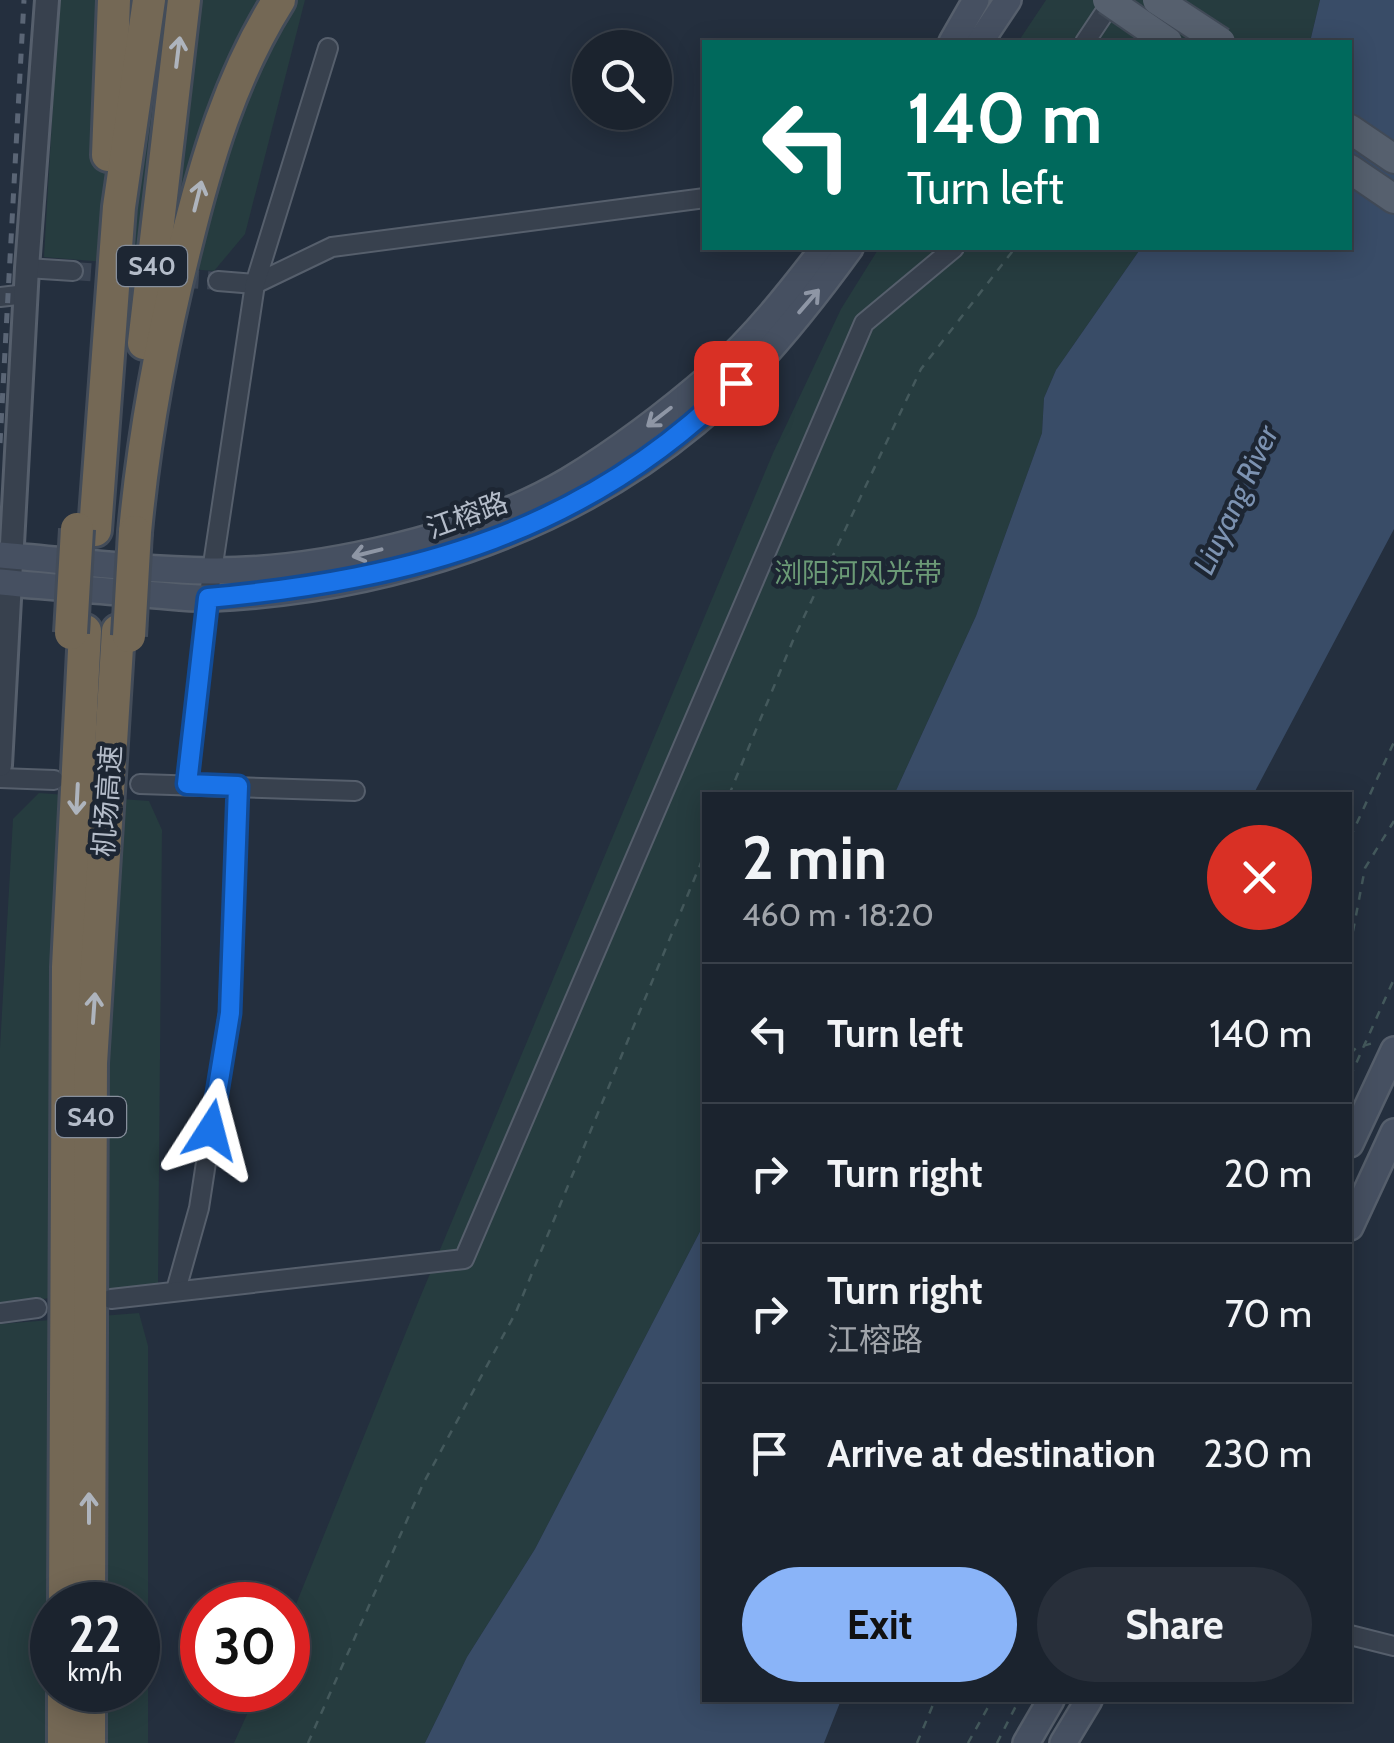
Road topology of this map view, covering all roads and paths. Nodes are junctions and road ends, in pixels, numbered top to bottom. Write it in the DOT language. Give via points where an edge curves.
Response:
graph roads {
  1 [pos="47,0"];
  2 [pos="114,0"];
  3 [pos="184,0"];
  4 [pos="280,0"];
  5 [pos="976,0"];
  6 [pos="1008,0"];
  7 [pos="1110,0"];
  8 [pos="1157,0"];
  9 [pos="147,6"];
  10 [pos="953,40"];
  11 [pos="981,40"];
  12 [pos="1086,40"];
  13 [pos="1165,40"];
  14 [pos="1218,40"];
  15 [pos="328,48"];
  16 [pos="1352,130"];
  17 [pos="1394,160"];
  18 [pos="1352,170"];
  19 [pos="702,198"];
  20 [pos="1394,199"];
  21 [pos="822,250"];
  22 [pos="849,250"];
  23 [pos="952,250"];
  24 [pos="1013,250"];
  25 [pos="27,268"];
  26 [pos="72,271"];
  27 [pos="218,282"];
  28 [pos="255,284"];
  29 [pos="26,294"];
  30 [pos="0,297"];
  31 [pos="107,531"];
  32 [pos="6,556"];
  33 [pos="212,571"];
  34 [pos="5,582"];
  35 [pos="208,598"];
  36 [pos="1394,742"];
  37 [pos="1394,764"];
  38 [pos="1383,765"];
  39 [pos="0,766"];
  40 [pos="0,778"];
  41 [pos="54,780"];
  42 [pos="140,784"];
  43 [pos="187,784"];
  44 [pos="238,786"];
  45 [pos="355,791"];
  46 [pos="730,792"];
  47 [pos="1394,821"];
  48 [pos="1352,834"];
  49 [pos="702,860"];
  50 [pos="1352,937"];
  51 [pos="1394,979"];
  52 [pos="1364,1046"];
  53 [pos="1386,1046"];
  54 [pos="1352,1053"];
  55 [pos="1352,1073"];
  56 [pos="1394,1132"];
  57 [pos="1352,1139"];
  58 [pos="1352,1223"];
  59 [pos="176,1290"];
  60 [pos="111,1299"];
  61 [pos="37,1308"];
  62 [pos="0,1313"];
  63 [pos="65,1582"];
  64 [pos="89,1582"];
  65 [pos="1352,1636"];
  66 [pos="1394,1646"];
  67 [pos="934,1702"];
  68 [pos="991,1702"];
  69 [pos="1019,1702"];
  70 [pos="1051,1702"];
  71 [pos="1087,1702"];
  72 [pos="64,1712"];
  73 [pos="89,1712"];
  74 [pos="64,1743"];
  75 [pos="89,1743"];
  76 [pos="308,1743"];
  77 [pos="917,1743"];
  78 [pos="968,1743"];
  79 [pos="997,1743"];
  80 [pos="1026,1743"];
  81 [pos="1063,1743"];
  1 -- 25 [label="street"];
  2 -- 31 [label="highway" via="104,250"];
  31 -- 3 [label="highway, 机场高速 / S40, one-way"];
  31 -- 4 [label="highway, one-way" via="144,438 209,150 255,38"];
  5 -- 10 [label="main road"];
  6 -- 11 [label="main road"];
  7 -- 12 [label="street"];
  7 -- 13 [label="main road, bridge"];
  8 -- 14 [label="main road, bridge"];
  9 -- 31 [label="highway, 机场高速 / S40" via="119,207"];
  15 -- 28 [label="street"];
  16 -- 17 [label="main road"];
  18 -- 20 [label="main road"];
  19 -- 28 [label="street" via="332,247"];
  21 -- 33 [label="main road, 江榕路, one-way" via="716,371 565,482 408,543 337,560"];
  35 -- 22 [label="main road, 江榕路, one-way" via="376,576 496,540 564,508 696,423 820,290"];
  23 -- 59 [label="street" via="864,324 464,1259"];
  24 -- 46 [label="path" via="921,369 794,638"];
  25 -- 26 [label="street"];
  25 -- 29 [label="street"];
  27 -- 28 [label="street"];
  28 -- 33 [label="street"];
  29 -- 30 [label="street"];
  29 -- 32 [label="street"];
  31 -- 63 [label="highway, 机场高速 / S40, one-way" via="78,632 68,967"];
  64 -- 31 [label="highway, 机场高速 / S40, one-way" via="91,1064 124,633"];
  32 -- 33 [label="main road, 江榕路"];
  32 -- 34 [label="street"];
  33 -- 35 [label="street"];
  34 -- 35 [label="main road, 江榕路"];
  34 -- 39 [label="street"];
  35 -- 43 [label="street"];
  36 -- 38 [label="path"];
  37 -- 38 [label="path"];
  38 -- 48 [label="path"];
  40 -- 41 [label="street"];
  42 -- 43 [label="street"];
  43 -- 44 [label="street"];
  44 -- 45 [label="street"];
  44 -- 59 [label="street" via="230,1013 199,1208"];
  47 -- 50 [label="path" via="1366,868"];
  49 -- 76 [label="path" via="516,1312 422,1484"];
  51 -- 52 [label="path"];
  52 -- 53 [label="path"];
  52 -- 54 [label="path"];
  52 -- 55 [label="path"];
  53 -- 57 [label="main road"];
  56 -- 58 [label="main road"];
  59 -- 60 [label="street"];
  61 -- 62 [label="street"];
  65 -- 66 [label="street"];
  67 -- 77 [label="path"];
  68 -- 78 [label="path"];
  69 -- 79 [label="path"];
  70 -- 80 [label="main road"];
  71 -- 81 [label="main road"];
  72 -- 74 [label="highway"];
  73 -- 75 [label="highway"];
}
